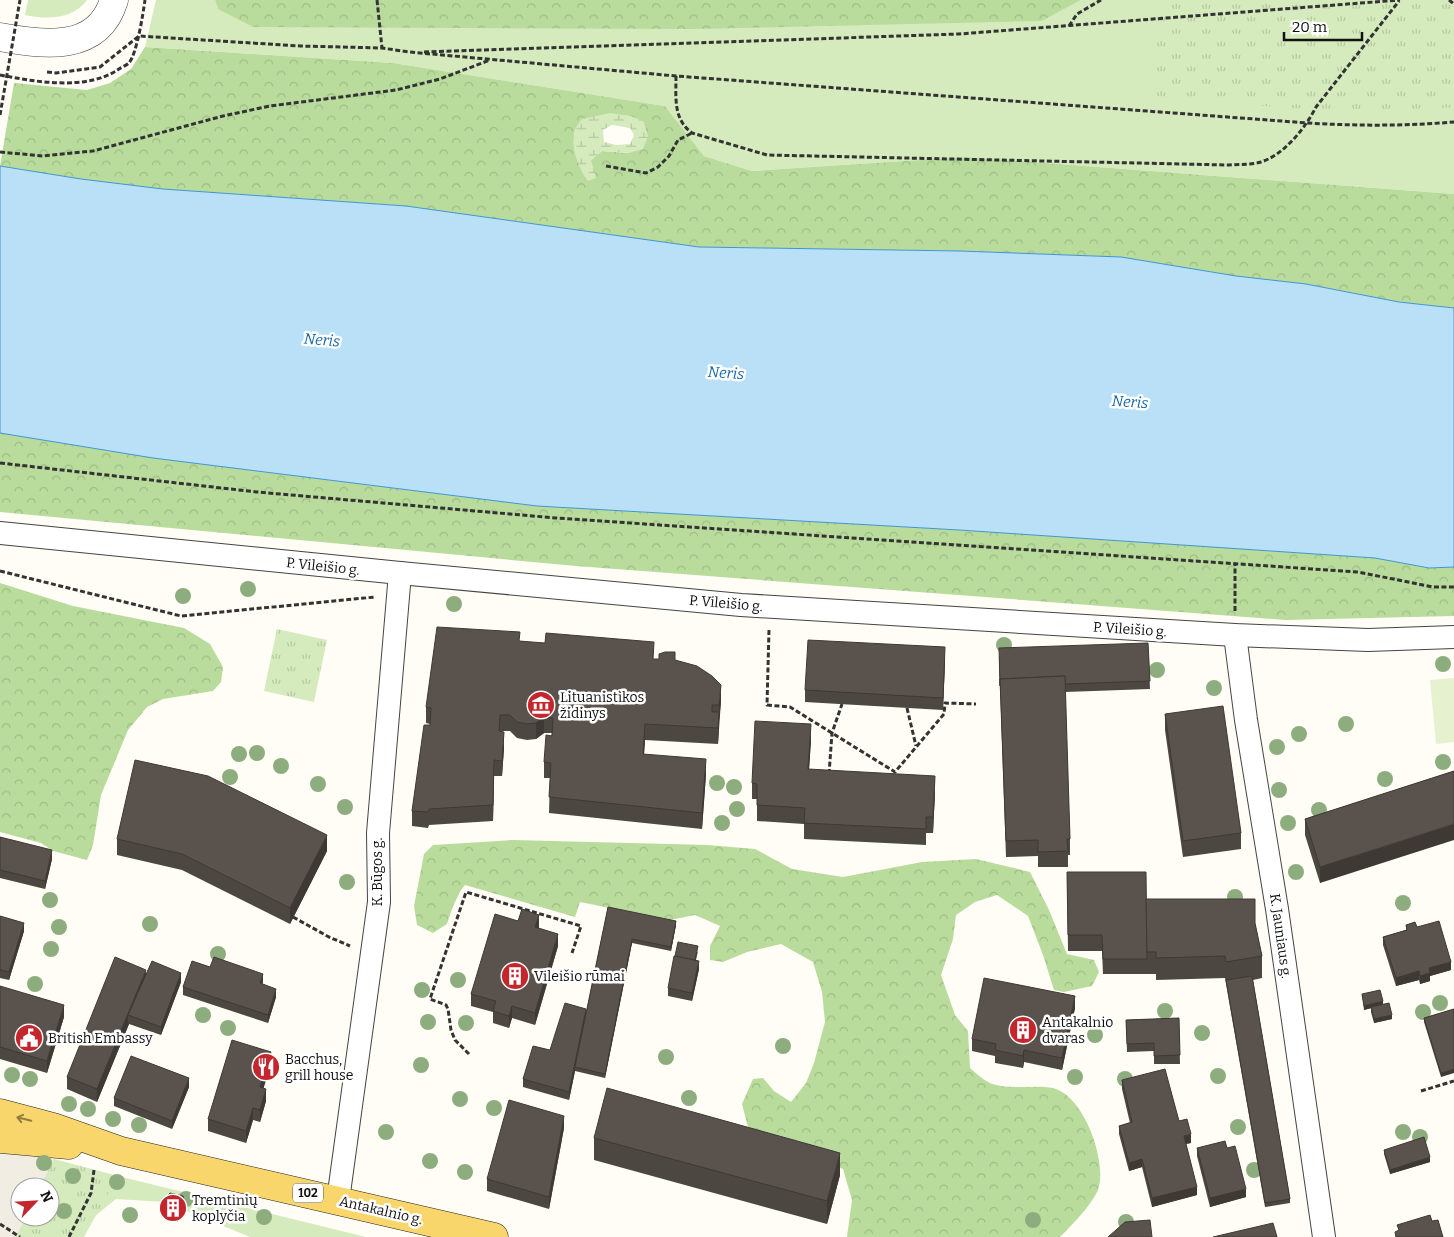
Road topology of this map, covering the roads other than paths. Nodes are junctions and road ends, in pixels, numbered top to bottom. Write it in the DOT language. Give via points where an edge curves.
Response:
graph roads {
  1 [pos="114,0"];
  2 [pos="0,36"];
  3 [pos="0,533"];
  4 [pos="399,584"];
  5 [pos="1235,635"];
  6 [pos="1454,636"];
  7 [pos="0,1113"];
  8 [pos="0,1139"];
  9 [pos="121,1150"];
  10 [pos="338,1200"];
  11 [pos="494,1237"];
  12 [pos="1324,1237"];
  1 -- 2 [label="street" via="104,22 95,32 68,41 26,41"];
  3 -- 4 [label="street, P. Vileišio g."];
  4 -- 5 [label="street, P. Vileišio g."];
  4 -- 10 [label="street, K. Būgos g." via="378,833 379,902"];
  5 -- 6 [label="street, P. Vileišio g." via="1368,640"];
  5 -- 12 [label="street, K. Jauniaus g."];
  9 -- 7 [label="main road, Antakalnio g., one-way"];
  8 -- 9 [label="main road, Antakalnio g."];
  9 -- 10 [label="main road, Antakalnio g. / 102"];
  10 -- 11 [label="main road, Antakalnio g. / 102"];
}
